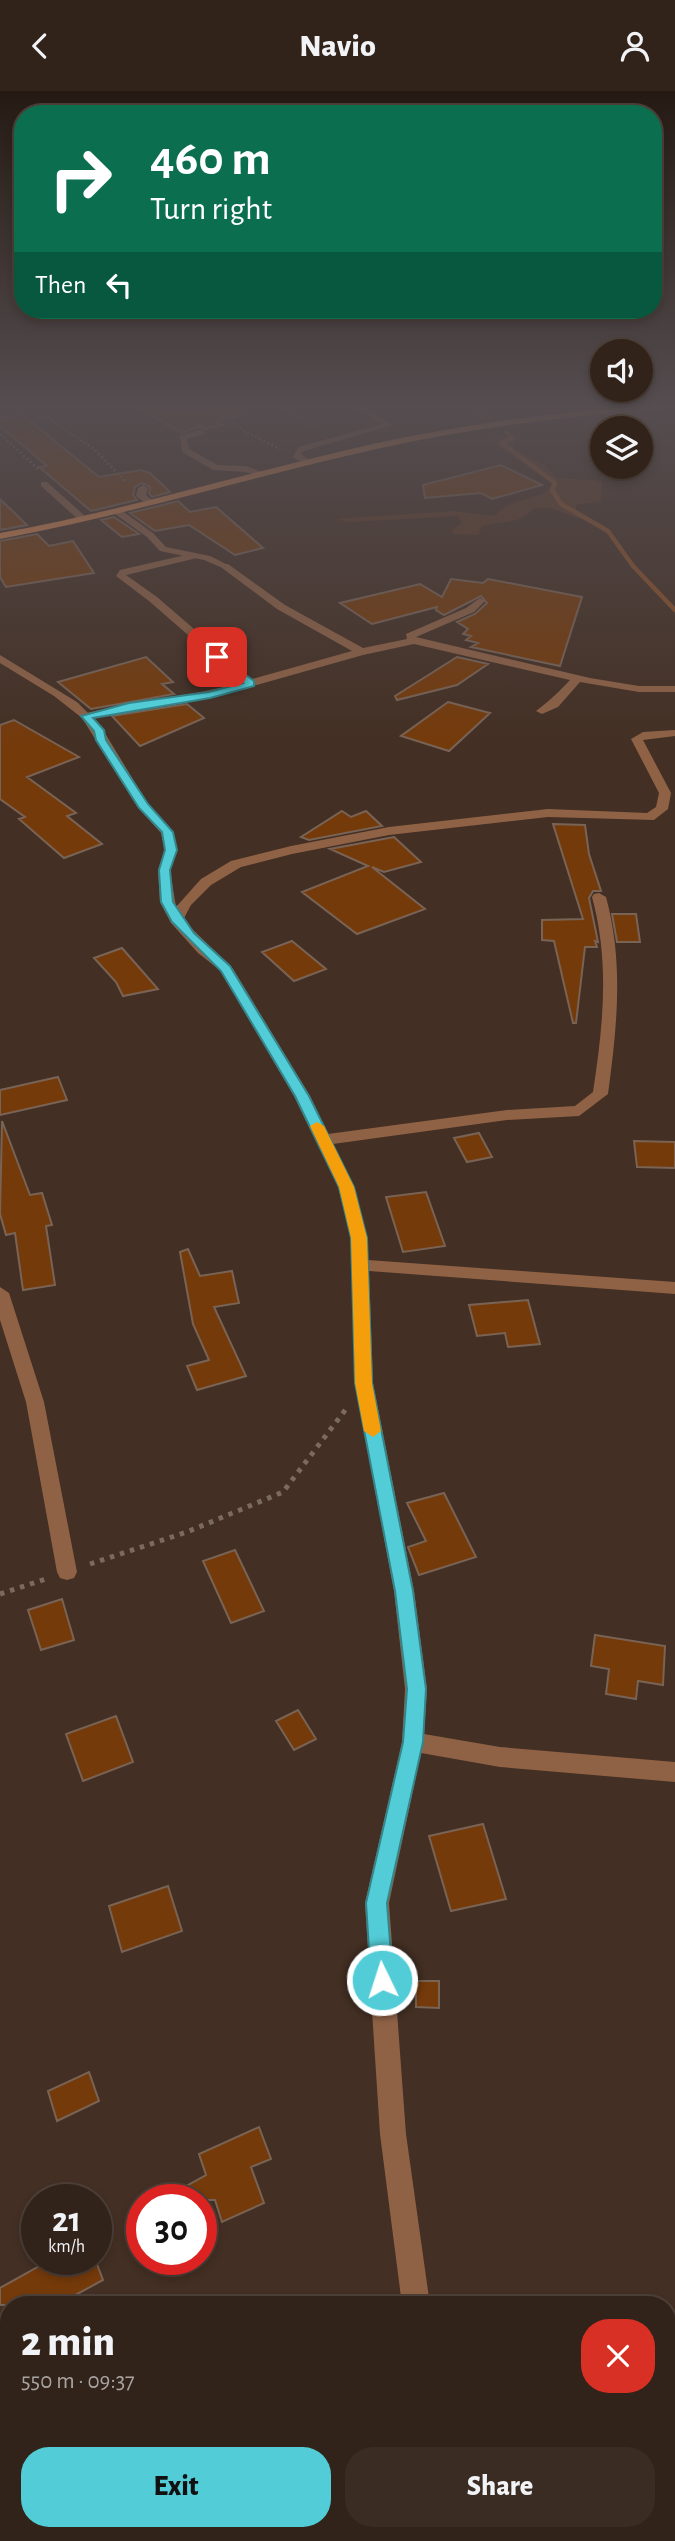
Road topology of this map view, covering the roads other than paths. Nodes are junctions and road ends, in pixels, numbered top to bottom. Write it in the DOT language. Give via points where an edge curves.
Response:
graph roads {
  1 [pos="81,519"];
  2 [pos="128,519"];
  3 [pos="0,536"];
  4 [pos="194,556"];
  5 [pos="480,601"];
  6 [pos="414,641"];
  7 [pos="361,652"];
  8 [pos="0,658"];
  9 [pos="576,678"];
  10 [pos="251,684"];
  11 [pos="675,689"];
  12 [pos="542,711"];
  13 [pos="86,716"];
  14 [pos="675,733"];
  15 [pos="598,897"];
  16 [pos="176,920"];
  17 [pos="324,1140"];
  18 [pos="361,1265"];
  19 [pos="675,1288"];
  20 [pos="0,1293"];
  21 [pos="67,1572"];
  22 [pos="413,1742"];
  23 [pos="675,1772"];
  24 [pos="415,2296"];
  1 -- 3 [label="main road"];
  2 -- 4 [label="street" via="163,549"];
  4 -- 7 [label="street" via="225,566 281,607"];
  4 -- 10 [label="street" via="121,576"];
  5 -- 6 [label="street" via="470,610 410,636"];
  6 -- 7 [label="street"];
  6 -- 9 [label="street"];
  7 -- 10 [label="street"];
  8 -- 13 [label="street"];
  9 -- 11 [label="street" via="639,689"];
  9 -- 12 [label="street" via="554,705"];
  10 -- 13 [label="street"];
  13 -- 16 [label="street" via="143,806 167,832 171,850 165,884"];
  14 -- 16 [label="street" via="637,739 665,793 662,809 650,817 548,813 389,831 291,850 236,864 206,882"];
  15 -- 17 [label="street" via="612,972 600,1094 579,1111 495,1117"];
  16 -- 17 [label="street" via="226,969"];
  17 -- 18 [label="street" via="346,1187"];
  18 -- 19 [label="street"];
  18 -- 22 [label="street" via="363,1383 404,1591 416,1689"];
  20 -- 21 [label="street" via="35,1402"];
  22 -- 23 [label="street" via="500,1757"];
  22 -- 24 [label="street" via="377,1903 393,2134"];
}
